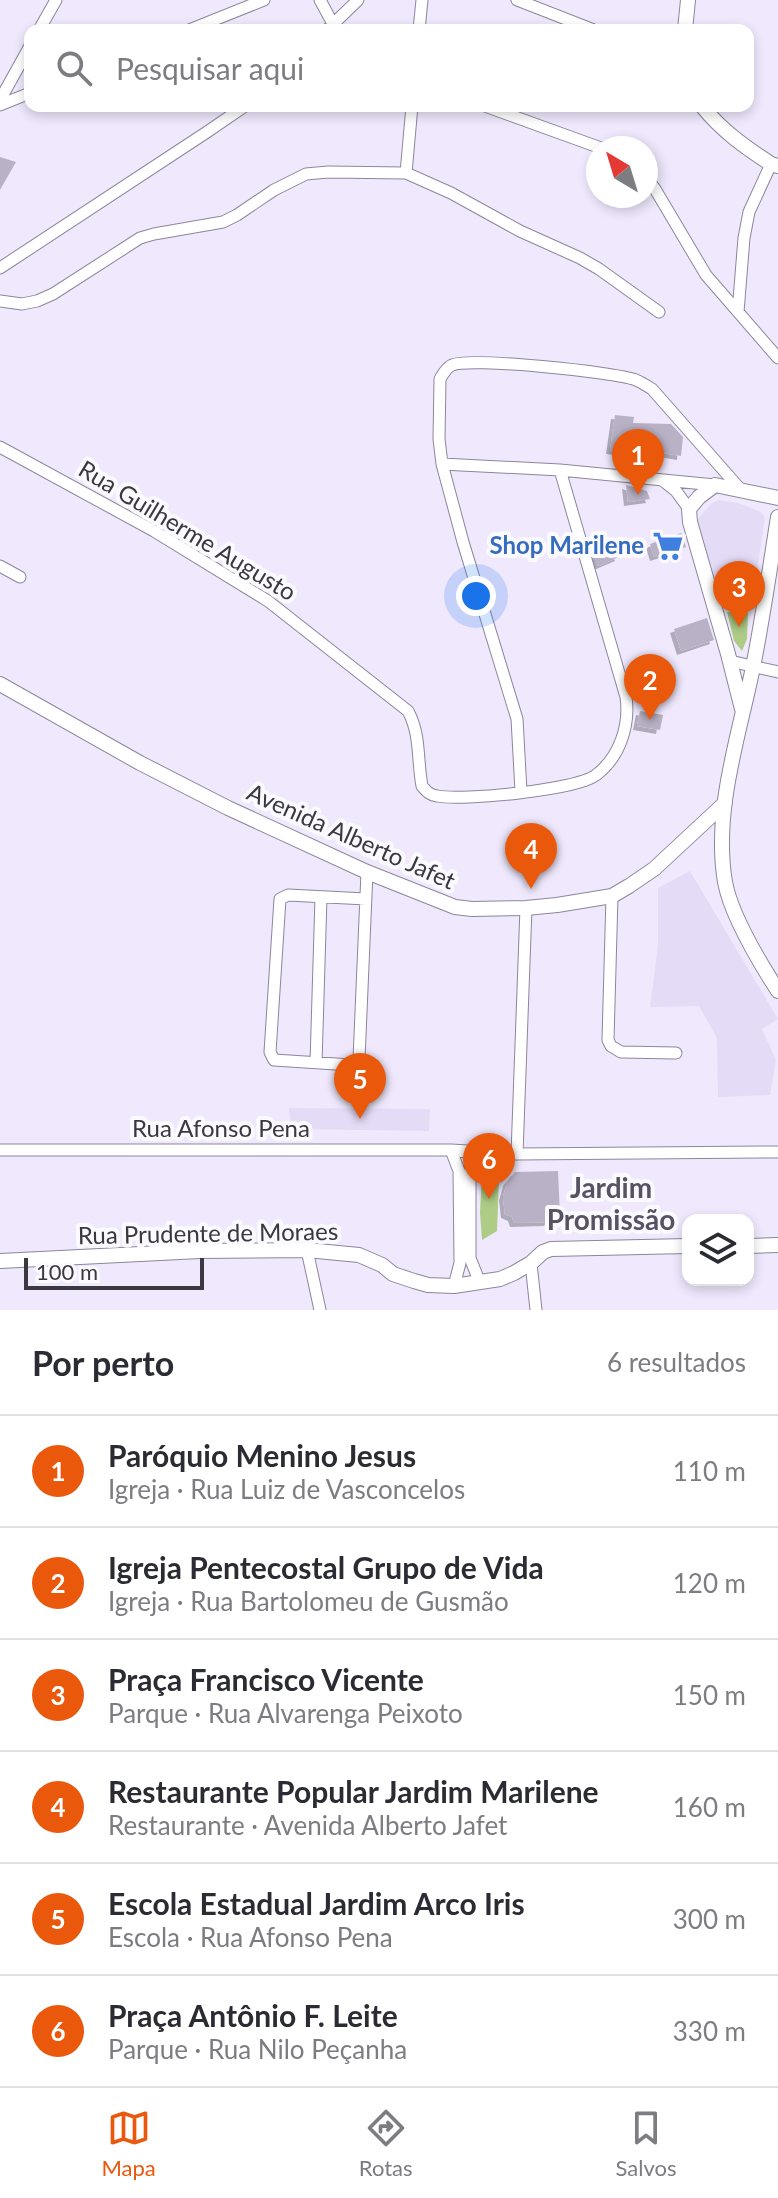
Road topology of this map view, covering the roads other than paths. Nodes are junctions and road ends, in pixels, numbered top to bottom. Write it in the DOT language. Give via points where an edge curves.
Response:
graph roads {
  1 [pos="56,0"];
  2 [pos="264,0"];
  3 [pos="320,0"];
  4 [pos="358,0"];
  5 [pos="422,0"];
  6 [pos="517,0"];
  7 [pos="688,0"];
  8 [pos="42,24"];
  9 [pos="204,24"];
  10 [pos="329,24"];
  11 [pos="333,24"];
  12 [pos="420,24"];
  13 [pos="579,24"];
  14 [pos="686,24"];
  15 [pos="24,57"];
  16 [pos="24,95"];
  17 [pos="0,102"];
  18 [pos="236,112"];
  19 [pos="411,112"];
  20 [pos="502,112"];
  21 [pos="707,112"];
  22 [pos="586,143"];
  23 [pos="775,165"];
  24 [pos="406,173"];
  25 [pos="658,194"];
  26 [pos="0,268"];
  27 [pos="0,301"];
  28 [pos="659,312"];
  29 [pos="738,312"];
  30 [pos="778,358"];
  31 [pos="0,447"];
  32 [pos="442,464"];
  33 [pos="560,470"];
  34 [pos="661,479"];
  35 [pos="715,485"];
  36 [pos="741,490"];
  37 [pos="778,498"];
  38 [pos="689,509"];
  39 [pos="778,517"];
  40 [pos="0,566"];
  41 [pos="20,577"];
  42 [pos="730,661"];
  43 [pos="753,666"];
  44 [pos="778,672"];
  45 [pos="0,684"];
  46 [pos="743,712"];
  47 [pos="521,791"];
  48 [pos="725,803"];
  49 [pos="367,872"];
  50 [pos="612,896"];
  51 [pos="321,897"];
  52 [pos="366,899"];
  53 [pos="526,908"];
  54 [pos="778,991"];
  55 [pos="676,1053"];
  56 [pos="316,1063"];
  57 [pos="0,1150"];
  58 [pos="451,1150"];
  59 [pos="484,1151"];
  60 [pos="778,1152"];
  61 [pos="517,1154"];
  62 [pos="778,1245"];
  63 [pos="682,1246"];
  64 [pos="754,1246"];
  65 [pos="307,1250"];
  66 [pos="0,1261"];
  67 [pos="531,1263"];
  68 [pos="480,1283"];
  69 [pos="454,1286"];
  70 [pos="320,1310"];
  71 [pos="536,1310"];
  1 -- 8 [label="street"];
  2 -- 9 [label="street"];
  3 -- 10 [label="street"];
  4 -- 11 [label="street"];
  5 -- 12 [label="street"];
  6 -- 13 [label="street"];
  7 -- 14 [label="street"];
  15 -- 17 [label="street"];
  16 -- 17 [label="street"];
  18 -- 26 [label="street"];
  19 -- 24 [label="street"];
  20 -- 22 [label="street"];
  21 -- 23 [label="street" via="734,140"];
  23 -- 29 [label="street" via="749,212"];
  24 -- 27 [label="street" via="306,174 223,222 140,238 37,301"];
  24 -- 28 [label="street" via="580,258"];
  25 -- 29 [label="street" via="706,275"];
  29 -- 30 [label="street"];
  31 -- 47 [label="street, Rua Guilherme Augusto" via="154,531 277,607 408,711 418,739 422,786 434,796"];
  32 -- 33 [label="street"];
  32 -- 36 [label="street" via="440,379 448,368 460,363 538,366 615,375 652,389"];
  32 -- 47 [label="street" via="517,719"];
  33 -- 34 [label="street"];
  33 -- 47 [label="street" via="626,697 627,724 599,773 577,784"];
  34 -- 35 [label="street"];
  34 -- 38 [label="street"];
  35 -- 36 [label="street"];
  35 -- 38 [label="street"];
  36 -- 37 [label="street"];
  38 -- 42 [label="street"];
  39 -- 43 [label="street"];
  40 -- 41 [label="street"];
  42 -- 43 [label="street"];
  42 -- 46 [label="street"];
  43 -- 44 [label="street"];
  43 -- 46 [label="street"];
  45 -- 49 [label="street, Avenida Alberto Jafet" via="195,792"];
  46 -- 48 [label="street"];
  48 -- 50 [label="street, Avenida Alberto Jafet" via="654,869"];
  48 -- 54 [label="street" via="723,864 729,898"];
  49 -- 52 [label="street"];
  49 -- 53 [label="street, Avenida Alberto Jafet" via="455,907"];
  50 -- 53 [label="street, Avenida Alberto Jafet"];
  50 -- 55 [label="street" via="608,1040 621,1052"];
  51 -- 52 [label="street"];
  51 -- 56 [label="street"];
  51 -- 56 [label="street" via="280,899 270,1052 274,1060"];
  52 -- 56 [label="street" via="359,1059 351,1065"];
  53 -- 61 [label="street"];
  57 -- 58 [label="street, Rua Afonso Pena"];
  58 -- 59 [label="street, Rua Afonso Pena"];
  58 -- 69 [label="street" via="459,1171 460,1263"];
  59 -- 61 [label="street, Rua Afonso Pena"];
  59 -- 68 [label="street" via="470,1171 470,1258"];
  60 -- 61 [label="street, Rua Afonso Pena"];
  62 -- 64 [label="street"];
  63 -- 67 [label="street, Rua Prudente de Moraes" via="551,1249"];
  65 -- 66 [label="street, Rua Prudente de Moraes"];
  65 -- 69 [label="street, Rua Prudente de Moraes" via="359,1255 414,1281"];
  65 -- 70 [label="street"];
  67 -- 68 [label="street, Rua Prudente de Moraes"];
  67 -- 71 [label="street"];
  68 -- 69 [label="street, Rua Prudente de Moraes"];
}
